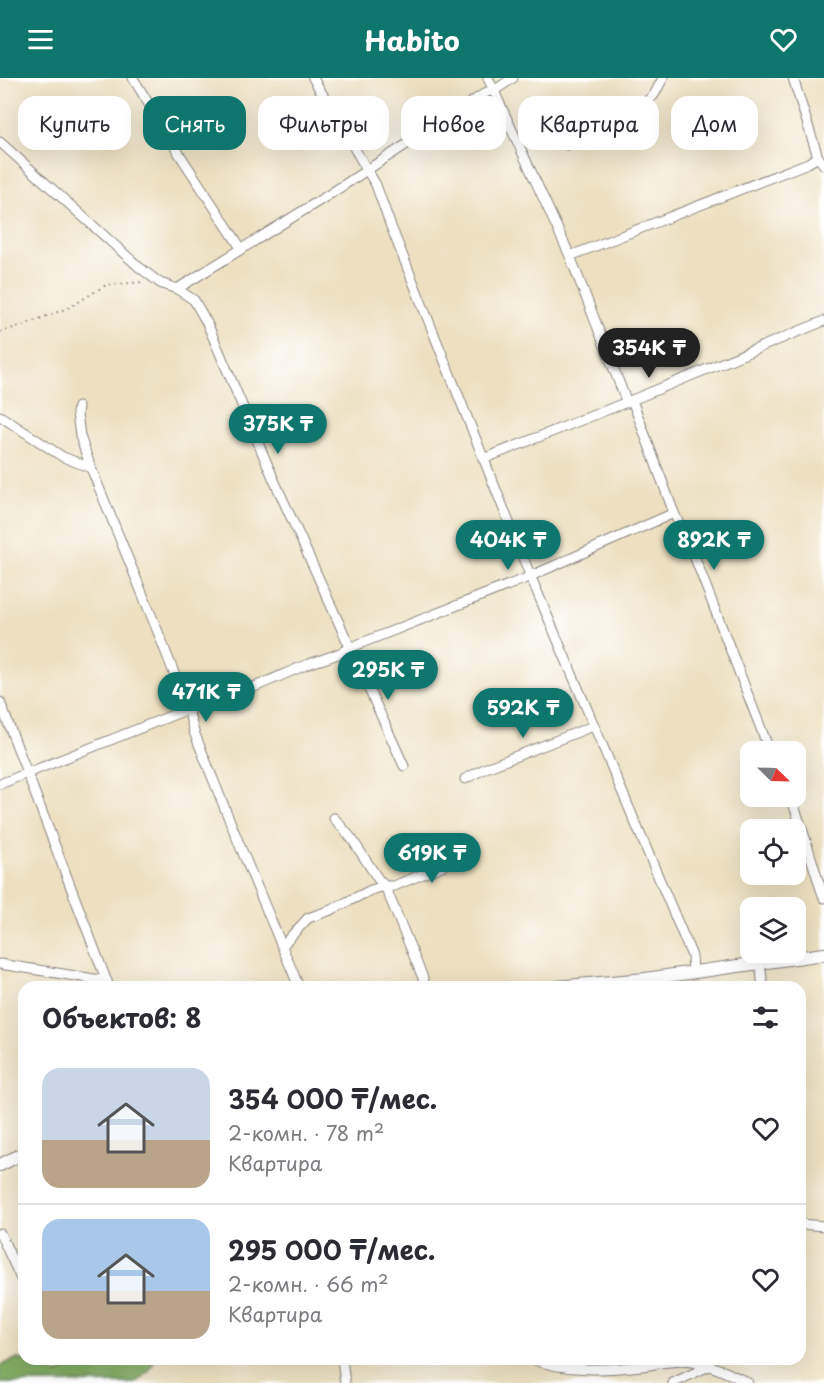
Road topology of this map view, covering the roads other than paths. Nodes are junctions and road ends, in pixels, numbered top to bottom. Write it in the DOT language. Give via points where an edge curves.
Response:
graph roads {
  1 [pos="133,78"];
  2 [pos="313,78"];
  3 [pos="488,78"];
  4 [pos="513,78"];
  5 [pos="663,78"];
  6 [pos="793,78"];
  7 [pos="495,90"];
  8 [pos="653,96"];
  9 [pos="0,142"];
  10 [pos="821,161"];
  11 [pos="368,169"];
  12 [pos="241,248"];
  13 [pos="570,256"];
  14 [pos="177,289"];
  15 [pos="824,321"];
  16 [pos="630,402"];
  17 [pos="78,407"];
  18 [pos="0,416"];
  19 [pos="483,459"];
  20 [pos="91,468"];
  21 [pos="674,513"];
  22 [pos="530,575"];
  23 [pos="348,648"];
  24 [pos="0,702"];
  25 [pos="188,709"];
  26 [pos="593,726"];
  27 [pos="766,741"];
  28 [pos="404,766"];
  29 [pos="28,772"];
  30 [pos="465,779"];
  31 [pos="0,784"];
  32 [pos="795,807"];
  33 [pos="333,818"];
  34 [pos="473,853"];
  35 [pos="385,886"];
  36 [pos="824,898"];
  37 [pos="282,946"];
  38 [pos="824,954"];
  39 [pos="806,957"];
  40 [pos="760,963"];
  41 [pos="0,964"];
  42 [pos="693,972"];
  43 [pos="92,981"];
  44 [pos="107,981"];
  45 [pos="297,981"];
  46 [pos="424,981"];
  47 [pos="611,981"];
  48 [pos="762,981"];
  49 [pos="18,1156"];
  50 [pos="0,1165"];
  51 [pos="806,1224"];
  52 [pos="824,1226"];
  53 [pos="0,1233"];
  54 [pos="18,1272"];
  55 [pos="343,1365"];
  56 [pos="554,1365"];
  57 [pos="642,1365"];
  58 [pos="705,1365"];
  59 [pos="709,1366"];
  60 [pos="345,1383"];
  61 [pos="673,1383"];
  62 [pos="748,1383"];
  1 -- 12 [label="street"];
  2 -- 11 [label="street"];
  3 -- 7 [label="street"];
  4 -- 7 [label="street"];
  5 -- 8 [label="street"];
  6 -- 10 [label="street"];
  7 -- 11 [label="street"];
  7 -- 13 [label="street"];
  9 -- 14 [label="street" via="139,267"];
  10 -- 13 [label="street"];
  11 -- 12 [label="street"];
  11 -- 19 [label="street"];
  12 -- 14 [label="street"];
  13 -- 16 [label="street"];
  14 -- 23 [label="street" via="194,300 207,323"];
  15 -- 16 [label="street"];
  16 -- 19 [label="street"];
  16 -- 21 [label="street"];
  17 -- 20 [label="street" via="80,436"];
  18 -- 20 [label="street" via="63,457"];
  19 -- 22 [label="street"];
  20 -- 25 [label="street"];
  21 -- 22 [label="street"];
  21 -- 27 [label="street"];
  22 -- 23 [label="street"];
  22 -- 26 [label="street"];
  23 -- 25 [label="street" via="217,703"];
  23 -- 28 [label="street"];
  24 -- 29 [label="street"];
  25 -- 29 [label="street"];
  25 -- 37 [label="street"];
  26 -- 30 [label="street"];
  26 -- 42 [label="street" via="692,956"];
  29 -- 31 [label="street"];
  29 -- 44 [label="street"];
  32 -- 36 [label="street"];
  33 -- 35 [label="street"];
  34 -- 35 [label="street" via="394,886"];
  35 -- 37 [label="street" via="308,918"];
  35 -- 46 [label="street"];
  37 -- 45 [label="street"];
  38 -- 39 [label="street"];
  40 -- 42 [label="street"];
  40 -- 48 [label="street"];
  41 -- 43 [label="street"];
  42 -- 47 [label="street"];
  49 -- 50 [label="street"];
  51 -- 52 [label="street"];
  53 -- 54 [label="street"];
  55 -- 60 [label="street"];
  56 -- 57 [label="street" via="614,1369"];
  58 -- 59 [label="street"];
  59 -- 61 [label="street"];
  59 -- 62 [label="street"];
}
